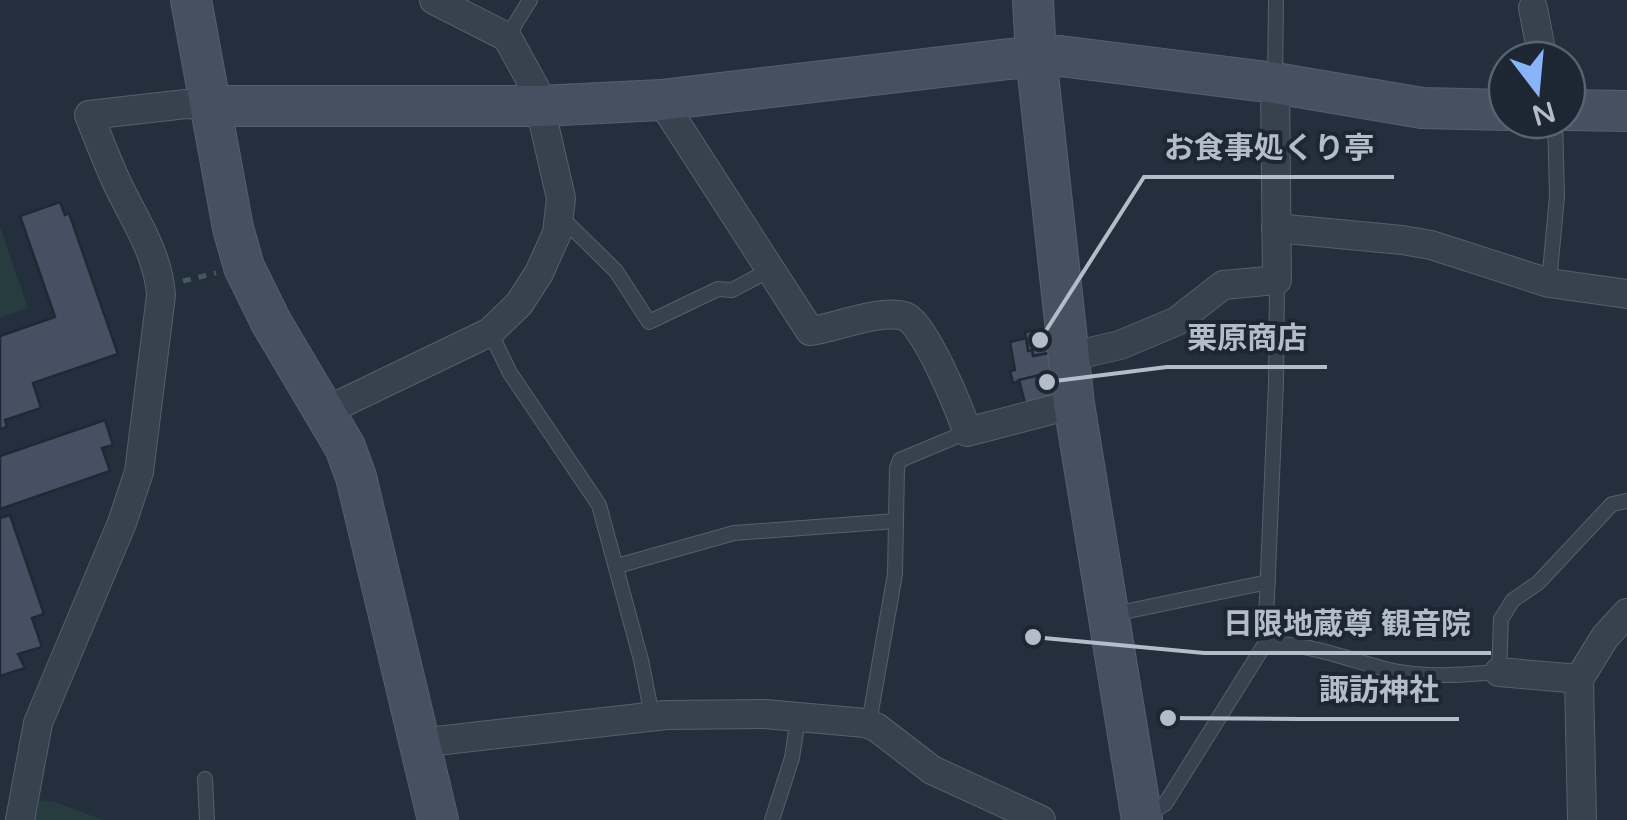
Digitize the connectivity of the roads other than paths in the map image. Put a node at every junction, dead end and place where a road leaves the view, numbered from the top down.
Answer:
1 (190, 0) edge
2 (434, 0) edge
3 (530, 0) edge
4 (1033, 0) edge
5 (1276, 0) edge
6 (1533, 4) edge
7 (508, 37) junction
8 (1539, 40) edge
9 (1036, 56) junction
10 (1275, 83) junction
11 (661, 100) junction
12 (211, 106) junction
13 (541, 106) junction
14 (1487, 110) edge
15 (1587, 110) edge
16 (1627, 111) edge
17 (1556, 140) edge
18 (560, 216) junction
19 (1276, 228) junction
20 (770, 270) junction
21 (1276, 280) junction
22 (1549, 283) junction
23 (1627, 294) edge
24 (490, 332) junction
25 (1068, 357) junction
26 (1074, 404) junction
27 (324, 412) junction
28 (967, 432) junction
29 (1627, 502) edge
30 (896, 521) junction
31 (618, 566) junction
32 (1268, 582) junction
33 (1627, 614) edge
34 (1108, 615) junction
35 (1265, 644) junction
36 (1499, 672) junction
37 (1578, 679) junction
38 (652, 716) junction
39 (798, 718) junction
40 (869, 724) junction
41 (419, 743) junction
42 (205, 779) dead end
43 (1142, 818) edge
44 (20, 820) edge
45 (207, 820) edge
46 (438, 820) edge
47 (772, 820) edge
48 (1041, 820) edge
49 (1582, 820) edge

1 - 12 street
2 - 7 street
3 - 7 lane
4 - 9 street
5 - 10 lane
6 - 8 street
7 - 13 street
9 - 10 street
9 - 11 street
9 - 25 street
10 - 14 street
10 - 19 street
11 - 13 street
11 - 20 street
12 - 13 street
12 - 27 street
12 - 44 street
13 - 18 street
15 - 16 street
17 - 22 lane
18 - 20 lane
18 - 24 street
19 - 21 street
19 - 22 street
20 - 28 street
21 - 25 street
21 - 32 lane
22 - 23 street
24 - 27 street
24 - 31 lane
25 - 26 street
26 - 28 street
26 - 34 street
27 - 41 street
28 - 30 lane
29 - 36 lane
30 - 31 lane
30 - 40 lane
31 - 38 lane
32 - 34 lane
32 - 35 lane
33 - 37 street
34 - 43 street
35 - 36 lane
35 - 43 lane
36 - 37 street
37 - 49 street
38 - 39 street
38 - 41 street
39 - 40 street
39 - 47 lane
40 - 48 street
41 - 46 street
42 - 45 lane

